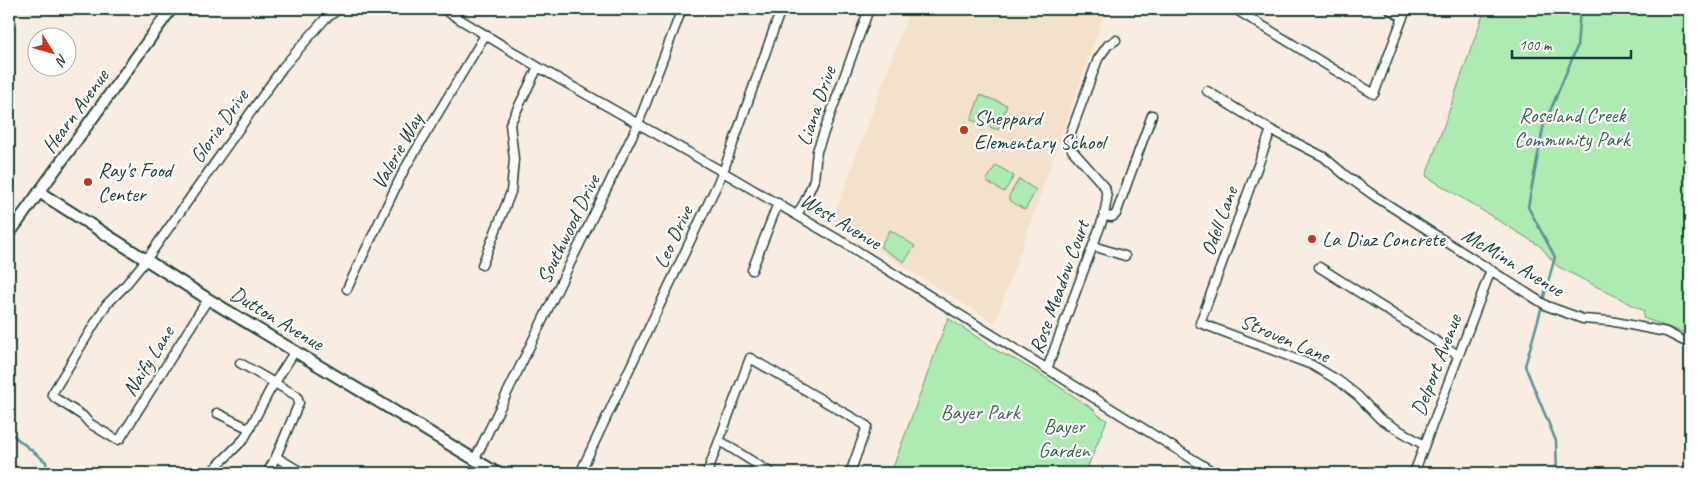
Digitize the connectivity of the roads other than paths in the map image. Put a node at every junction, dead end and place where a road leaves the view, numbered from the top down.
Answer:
1 (171, 9) edge
2 (339, 9) edge
3 (443, 9) edge
4 (682, 9) edge
5 (781, 9) edge
6 (869, 9) edge
7 (1236, 9) edge
8 (1389, 9) edge
9 (1406, 9) edge
10 (1403, 17) junction
11 (485, 36) junction
12 (1116, 40) dead end
13 (538, 68) junction
14 (1207, 92) dead end
15 (1152, 115) dead end
16 (638, 124) junction
17 (1270, 130) junction
18 (723, 172) junction
19 (39, 192) junction
20 (778, 204) junction
21 (797, 215) junction
22 (1104, 216) junction
23 (9, 234) edge
24 (1093, 246) junction
25 (1125, 256) dead end
26 (146, 260) junction
27 (482, 265) dead end
28 (1319, 267) dead end
29 (752, 270) dead end
30 (1491, 270) junction
31 (347, 288) dead end
32 (208, 299) junction
33 (1200, 323) joint
34 (1690, 344) edge
35 (295, 351) junction
36 (1458, 355) junction
37 (240, 363) dead end
38 (1047, 369) junction
39 (275, 382) junction
40 (217, 413) dead end
41 (250, 429) junction
42 (116, 440) joint
43 (720, 442) junction
44 (1424, 445) junction
45 (276, 457) junction
46 (475, 460) junction
47 (215, 472) edge
48 (267, 473) edge
49 (303, 473) edge
50 (497, 473) edge
51 (580, 473) edge
52 (707, 473) edge
53 (772, 473) edge
54 (850, 473) edge
55 (1215, 473) edge
56 (1414, 473) edge

1 - 19 main road, Hearn Avenue
2 - 26 street, Gloria Drive
3 - 11 street, West Avenue
4 - 16 street, Southwood Drive
5 - 18 street, Leo Drive
6 - 21 street, Liana Drive
7 - 10 street
8 - 10 street
9 - 10 street
11 - 13 street, West Avenue
11 - 31 street, Valerie Way
12 - 22 street, Rose Meadow Court
13 - 16 street, West Avenue
13 - 27 street
14 - 17 street, McMinn Avenue
15 - 22 street, Rose Meadow Court
16 - 18 street, West Avenue
16 - 46 street, Southwood Drive
17 - 30 street, McMinn Avenue
17 - 33 street, Odell Lane
18 - 20 street, West Avenue
18 - 51 street, Leo Drive
19 - 23 main road, Hearn Avenue
19 - 26 main road, Dutton Avenue
20 - 21 street, West Avenue
20 - 29 street
21 - 38 street, West Avenue
22 - 24 street, Rose Meadow Court
24 - 25 street
24 - 38 street, Rose Meadow Court
26 - 32 main road, Dutton Avenue
26 - 42 street, Gloria Drive
28 - 36 street
30 - 34 street, McMinn Avenue
30 - 36 street, Delport Avenue
32 - 35 main road, Dutton Avenue
32 - 42 street, Naify Lane
33 - 44 street, Stroven Lane
35 - 39 street
35 - 46 main road, Dutton Avenue
36 - 44 street, Delport Avenue
37 - 39 street
38 - 55 street, West Avenue
39 - 41 street
39 - 45 street
40 - 41 street
41 - 47 street
43 - 52 street
43 - 53 street
43 - 54 street
44 - 56 street, Delport Avenue
45 - 48 street
45 - 49 street
46 - 50 main road, Dutton Avenue

